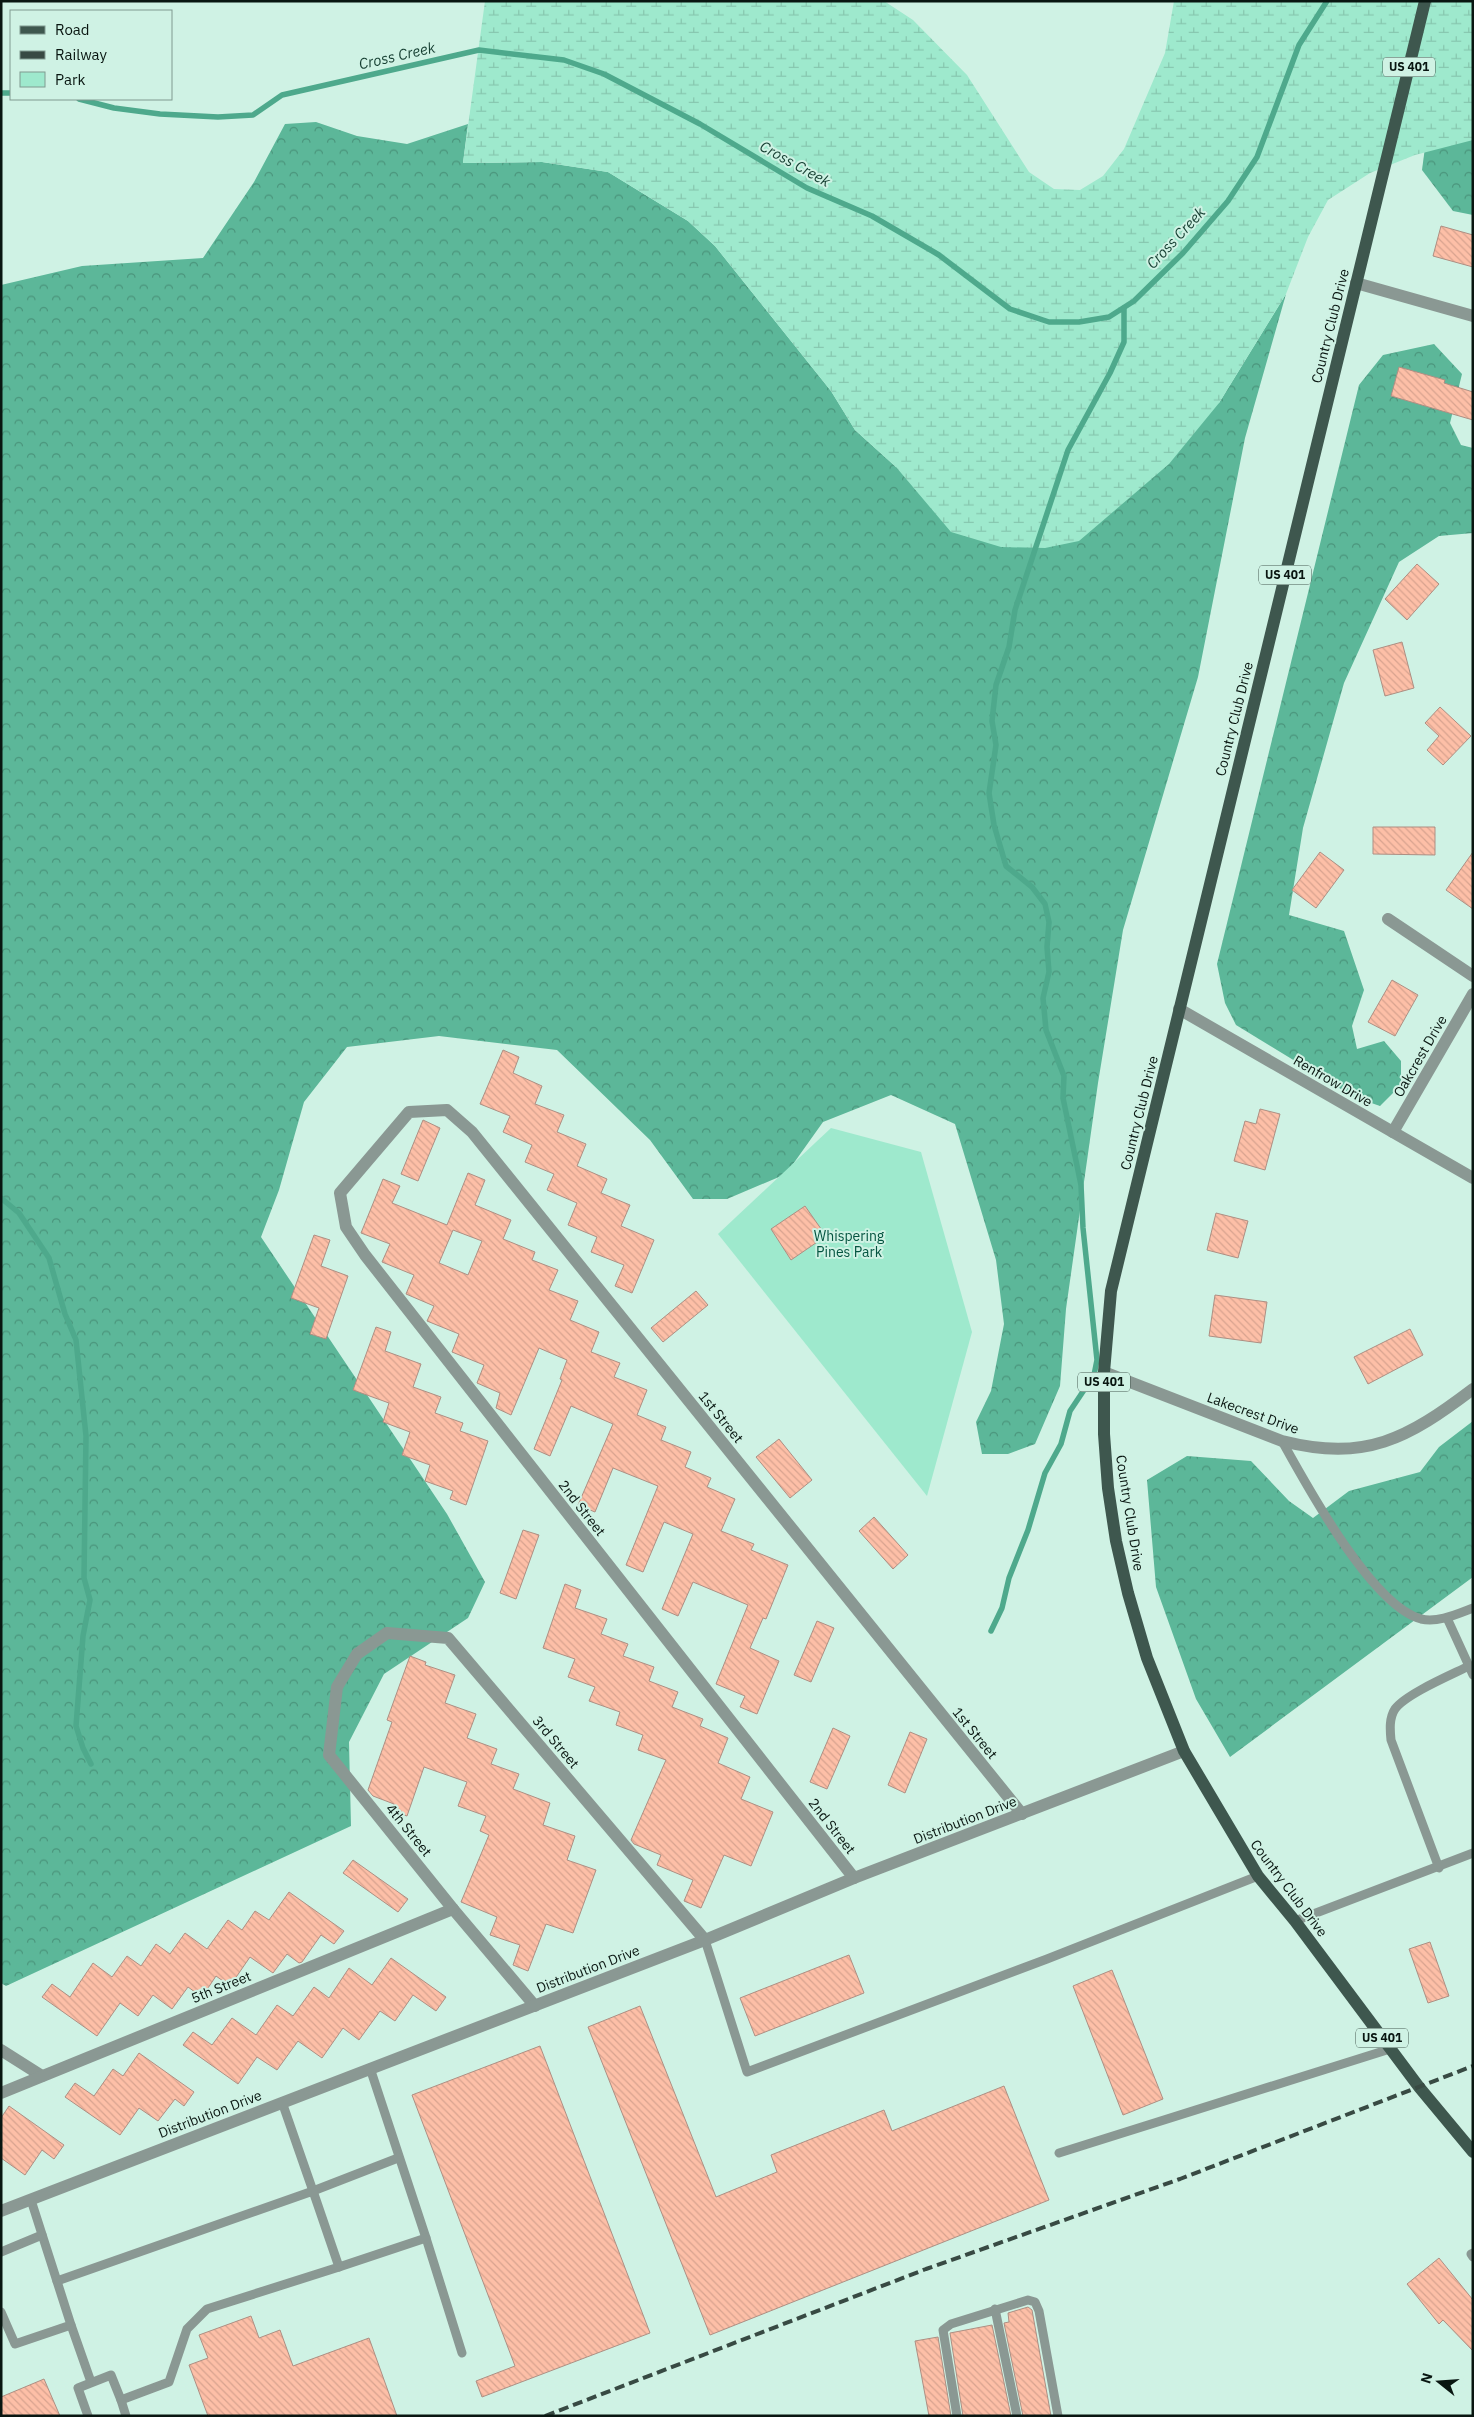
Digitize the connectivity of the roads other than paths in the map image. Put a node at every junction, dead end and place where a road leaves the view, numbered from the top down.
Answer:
1 (1425, 1) edge
2 (1356, 283) junction
3 (1473, 316) edge
4 (1388, 920) dead end
5 (1473, 976) edge
6 (1473, 994) edge
7 (1179, 1009) junction
8 (1393, 1132) junction
9 (378, 1149) joint
10 (1473, 1178) edge
11 (1104, 1372) junction
12 (1473, 1389) edge
13 (1282, 1441) junction
14 (1473, 1608) edge
15 (1447, 1618) junction
16 (357, 1654) joint
17 (1469, 1666) junction
18 (1473, 1675) edge
19 (1184, 1751) junction
20 (1022, 1814) junction
21 (1473, 1853) edge
22 (1439, 1868) junction
23 (1258, 1876) junction
24 (854, 1878) junction
25 (453, 1909) junction
26 (1295, 1921) junction
27 (705, 1940) junction
28 (535, 2006) junction
29 (1390, 2049) junction
30 (1, 2050) edge
31 (370, 2068) junction
32 (42, 2076) junction
33 (1, 2093) edge
34 (282, 2102) junction
35 (1473, 2152) edge
36 (1059, 2153) dead end
37 (398, 2158) junction
38 (312, 2191) junction
39 (31, 2200) junction
40 (1, 2211) edge
41 (42, 2235) junction
42 (426, 2238) junction
43 (1, 2252) edge
44 (1473, 2253) edge
45 (1473, 2257) edge
46 (339, 2267) junction
47 (57, 2281) junction
48 (995, 2309) junction
49 (1, 2312) edge
50 (71, 2325) junction
51 (462, 2353) dead end
52 (91, 2382) junction
53 (121, 2400) junction
54 (88, 2416) edge
55 (126, 2416) edge
56 (957, 2416) edge
57 (1017, 2416) edge
58 (1058, 2416) edge

1 - 2 main road, Country Club Drive / US 401
2 - 3 street
2 - 7 main road, Country Club Drive / US 401
4 - 5 street
6 - 8 street, Oakcrest Drive
7 - 8 street, Renfrow Drive
7 - 11 main road, Country Club Drive / US 401
8 - 10 street, Renfrow Drive
9 - 20 street, 1st Street
9 - 24 street, 2nd Street
11 - 13 street, Lakecrest Drive
11 - 19 main road, Country Club Drive / US 401
12 - 13 street, Lakecrest Drive
13 - 15 lane
14 - 15 lane
15 - 17 lane
16 - 25 street, 4th Street
16 - 27 street, 3rd Street
17 - 18 lane
17 - 22 lane
19 - 20 street, Distribution Drive
19 - 23 main road, Country Club Drive / US 401
20 - 24 street, Distribution Drive
21 - 22 lane
22 - 26 lane
23 - 26 main road, Country Club Drive / US 401
23 - 27 lane
24 - 27 street, Distribution Drive
25 - 28 street, 4th Street
25 - 32 street, 5th Street
26 - 29 main road, Country Club Drive / US 401
27 - 28 street, Distribution Drive
28 - 31 street, Distribution Drive
29 - 35 main road, Country Club Drive / US 401
29 - 36 lane
30 - 32 street
31 - 34 street, Distribution Drive
31 - 37 lane
32 - 33 street, 5th Street
34 - 38 lane
34 - 39 street, Distribution Drive
37 - 38 lane
37 - 42 lane
38 - 46 lane
38 - 47 lane
39 - 40 street, Distribution Drive
39 - 41 lane
41 - 43 lane
41 - 47 lane
42 - 46 lane
42 - 51 lane
44 - 45 lane
46 - 53 lane
47 - 50 lane
48 - 56 lane
48 - 57 lane
48 - 58 lane
49 - 50 lane
50 - 52 lane
52 - 53 lane
52 - 54 lane
53 - 55 lane

